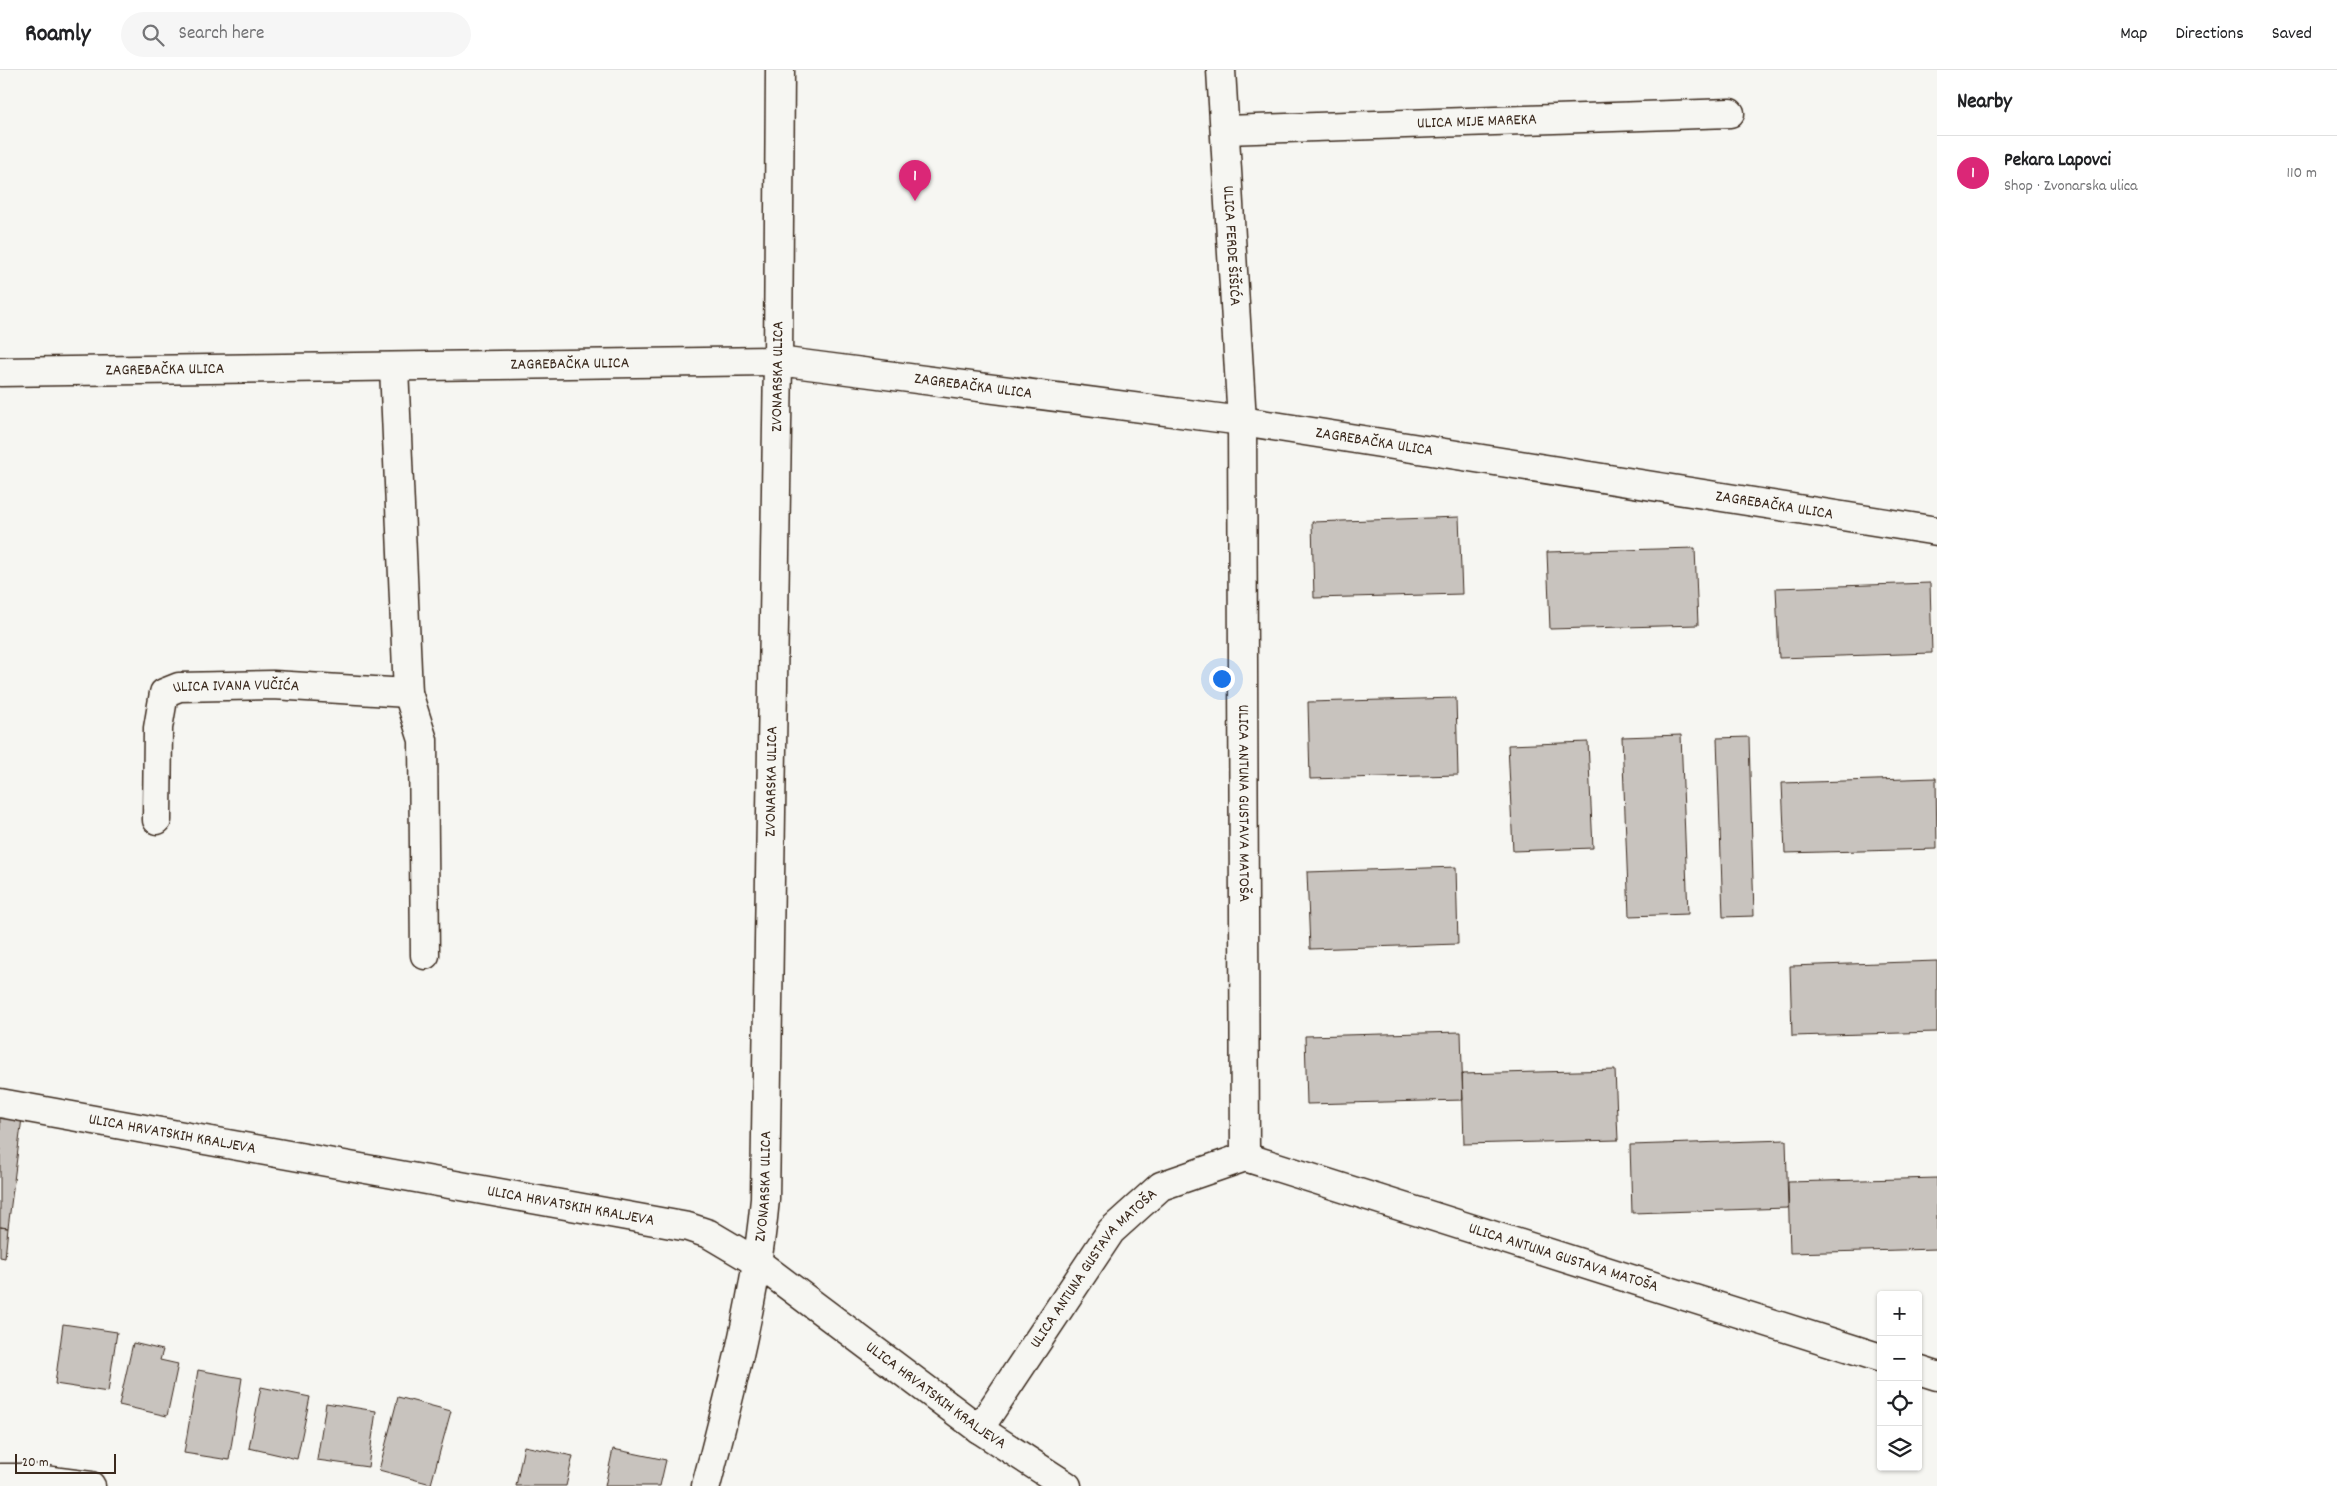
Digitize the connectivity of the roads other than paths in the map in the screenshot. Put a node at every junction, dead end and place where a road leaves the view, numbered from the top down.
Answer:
1 (780, 70) edge
2 (1221, 70) edge
3 (1730, 113) dead end
4 (1225, 130) junction
5 (778, 362) junction
6 (394, 367) junction
7 (0, 372) edge
8 (1242, 421) junction
9 (1937, 531) edge
10 (408, 693) junction
11 (157, 820) dead end
12 (426, 956) dead end
13 (0, 1103) edge
14 (1245, 1157) junction
15 (758, 1263) junction
16 (1877, 1357) edge
17 (1922, 1371) edge
18 (1937, 1376) edge
19 (979, 1429) junction
20 (0, 1478) edge
21 (91, 1486) edge
22 (706, 1486) edge
23 (1067, 1486) edge

1 - 5 street, ZVONARSKA ULICA
2 - 4 street, ULICA FERDE ŠIŠIĆA
3 - 4 street, ULICA MIJE MAREKA
4 - 8 street, ULICA FERDE ŠIŠIĆA
5 - 6 street, ZAGREBAČKA ULICA
5 - 8 street, ZAGREBAČKA ULICA
5 - 15 street, ZVONARSKA ULICA
6 - 7 street, ZAGREBAČKA ULICA
6 - 10 street
8 - 9 street, ZAGREBAČKA ULICA
8 - 14 street, ULICA ANTUNA GUSTAVA MATOŠA
10 - 11 street, ULICA IVANA VUČIĆA
10 - 12 street
13 - 15 street, ULICA HRVATSKIH KRALJEVA
14 - 16 street, ULICA ANTUNA GUSTAVA MATOŠA
14 - 19 street, ULICA ANTUNA GUSTAVA MATOŠA
15 - 19 street, ULICA HRVATSKIH KRALJEVA
15 - 22 street, ZVONARSKA ULICA
17 - 18 street
19 - 23 street, ULICA HRVATSKIH KRALJEVA
20 - 21 street

